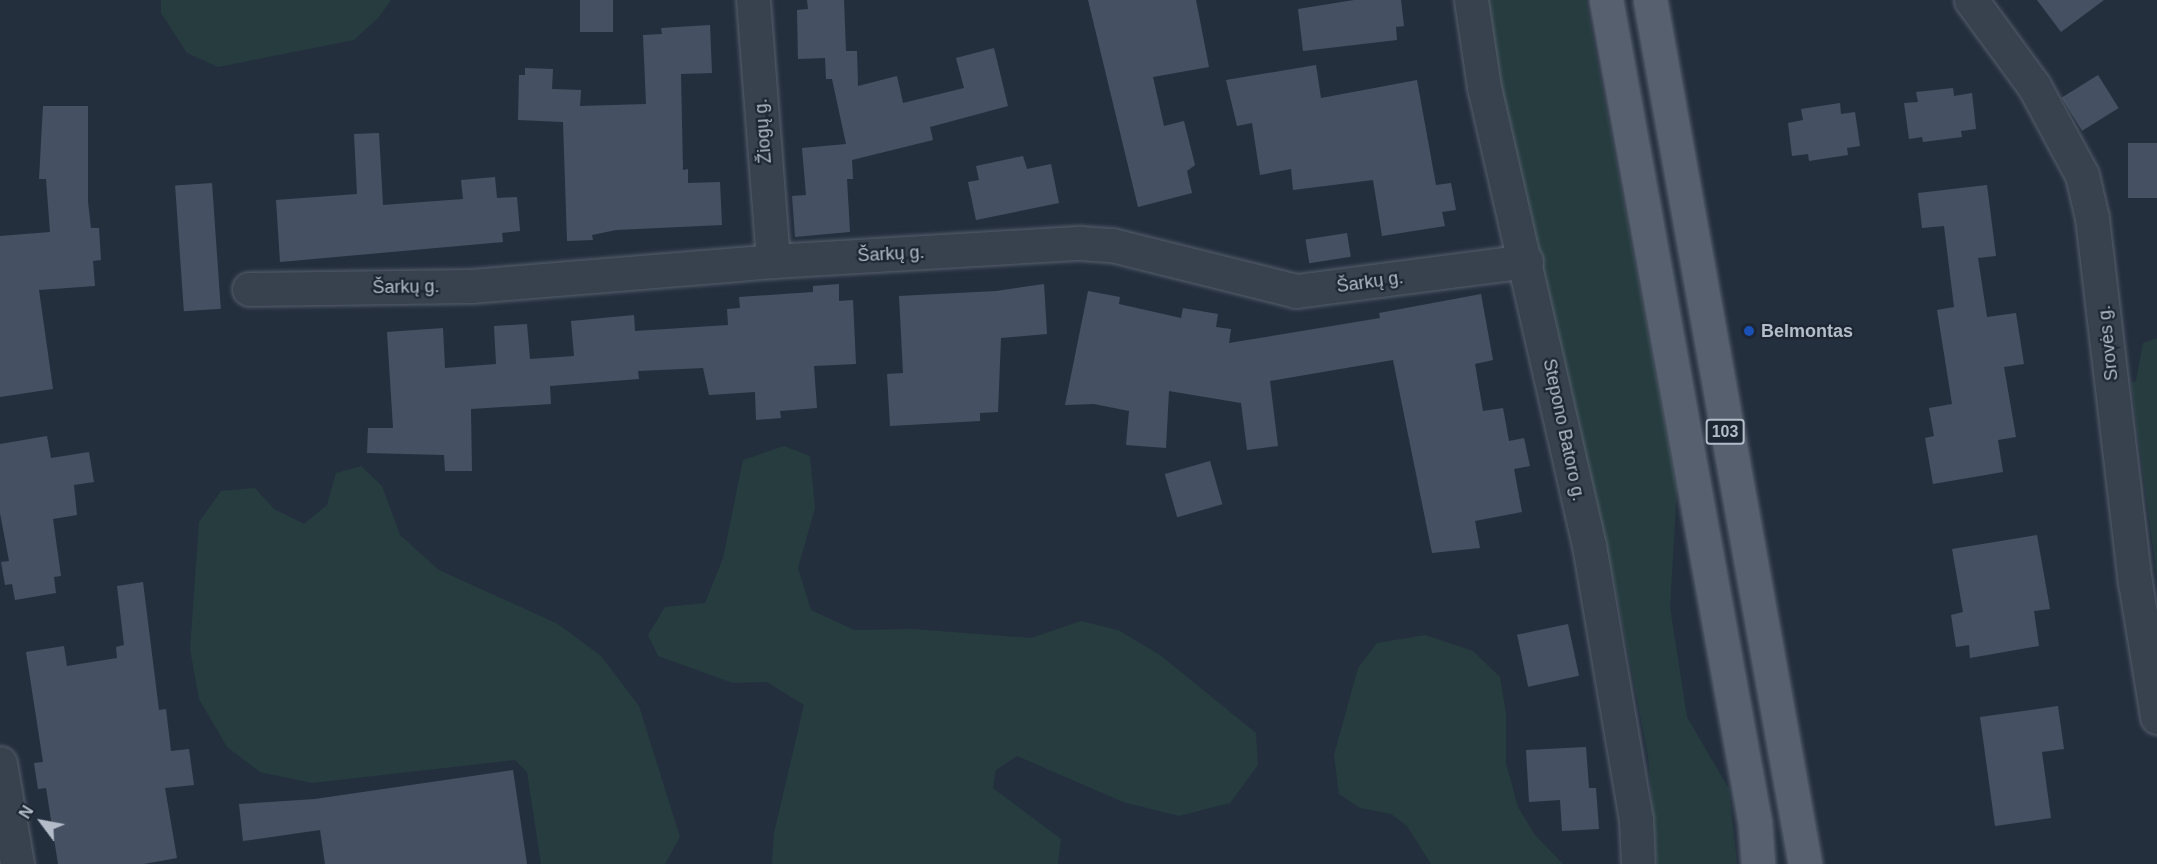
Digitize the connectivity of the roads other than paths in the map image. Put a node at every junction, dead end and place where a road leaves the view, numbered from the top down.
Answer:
1 (753, 0) edge
2 (1471, 0) edge
3 (1606, 0) edge
4 (1650, 0) edge
5 (1971, 0) edge
6 (773, 261) junction
7 (1526, 261) junction
8 (249, 289) dead end
9 (2157, 717) edge
10 (0, 764) edge
11 (16, 864) edge
12 (1638, 864) edge
13 (1758, 864) edge
14 (1805, 864) edge

1 - 6 street, Žiogų g.
2 - 7 street, Stepono Batoro g.
3 - 13 main road, 103
4 - 14 main road, 103
5 - 9 street, Srovės g.
6 - 7 street, Šarkų g.
6 - 8 street, Šarkų g.
7 - 12 street, Stepono Batoro g.
10 - 11 street

